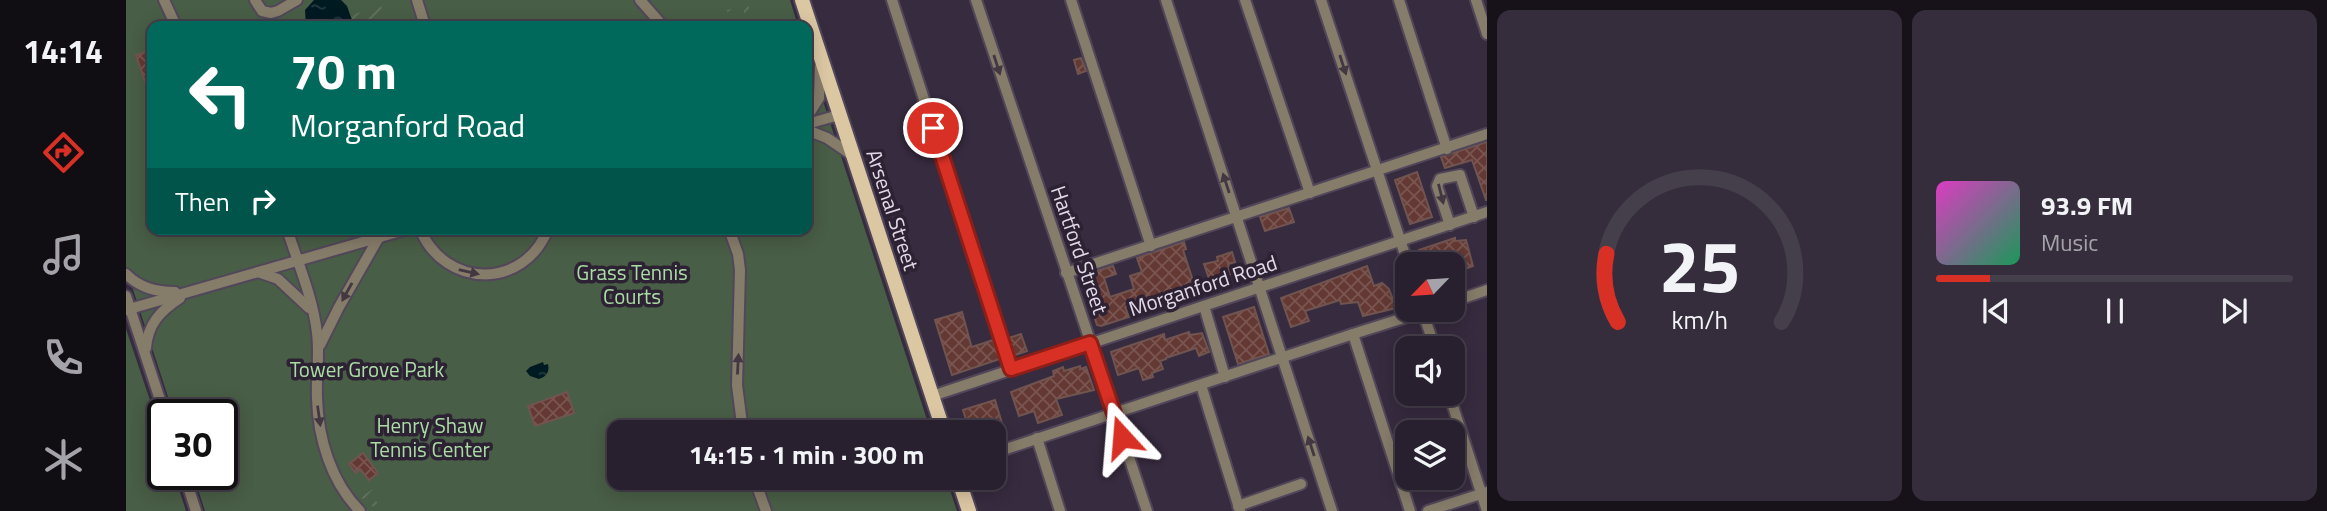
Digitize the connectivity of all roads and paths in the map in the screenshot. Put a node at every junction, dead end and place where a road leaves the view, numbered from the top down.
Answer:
1 (164, 0) edge
2 (255, 0) edge
3 (297, 0) edge
4 (417, 0) edge
5 (640, 0) edge
6 (802, 0) edge
7 (891, 0) edge
8 (976, 0) edge
9 (1071, 0) edge
10 (1166, 0) edge
11 (1245, 0) edge
12 (1321, 0) edge
13 (1399, 0) edge
14 (1476, 0) edge
15 (174, 21) edge
16 (423, 21) edge
17 (659, 21) edge
18 (809, 21) edge
19 (812, 31) edge
20 (1487, 34) edge
21 (819, 53) junction
22 (812, 108) edge
23 (839, 115) junction
24 (812, 123) edge
25 (812, 132) edge
26 (1487, 134) edge
27 (1447, 149) junction
28 (852, 155) junction
29 (1377, 169) junction
30 (1310, 193) junction
31 (1487, 212) edge
32 (1474, 217) junction
33 (1237, 218) junction
34 (1450, 225) junction
35 (289, 235) edge
36 (386, 235) edge
37 (423, 235) edge
38 (545, 235) edge
39 (731, 235) edge
40 (379, 237) junction
41 (1400, 241) junction
42 (1151, 246) junction
43 (1404, 252) edge
44 (297, 260) junction
45 (258, 272) junction
46 (126, 274) edge
47 (1066, 274) junction
48 (1260, 288) junction
49 (1487, 290) edge
50 (188, 292) junction
51 (126, 296) edge
52 (1465, 298) edge
53 (1204, 306) junction
54 (128, 309) edge
55 (313, 313) junction
56 (1395, 320) edge
57 (1353, 334) junction
58 (1090, 343) junction
59 (319, 348) junction
60 (145, 355) junction
61 (1283, 357) junction
62 (1011, 369) junction
63 (1225, 377) junction
64 (1201, 385) junction
65 (932, 396) junction
66 (160, 399) edge
67 (1453, 406) edge
68 (1114, 412) junction
69 (741, 420) edge
70 (940, 420) edge
71 (1037, 438) junction
72 (1006, 449) edge
73 (1301, 484) dead end
74 (189, 490) edge
75 (758, 490) edge
76 (962, 490) edge
77 (1484, 493) edge
78 (1239, 508) edge
79 (196, 511) edge
80 (360, 511) edge
81 (766, 511) edge
82 (969, 511) edge
83 (1060, 511) edge
84 (1147, 511) edge
85 (1332, 511) edge
86 (1410, 511) edge
87 (1428, 511) edge
88 (1487, 511) edge

1 - 15 street
2 - 3 street
4 - 16 street
5 - 17 street
6 - 18 main road, Arsenal Street
7 - 62 street
8 -> 47 street, Hartford Street
9 - 42 street
33 -> 10 street
11 - 30 street
12 -> 29 street
13 - 27 street
14 - 20 street
19 - 21 main road, Arsenal Street
21 - 22 street
21 - 23 main road, Arsenal Street
23 - 24 street
23 - 28 main road, Arsenal Street
25 - 28 street
26 - 27 street
27 - 29 street
28 - 65 main road, Arsenal Street
29 - 30 street
29 - 41 street
30 - 33 street
31 - 32 street, Morganford Road
32 - 34 street, Morganford Road
32 -> 34 street
33 - 42 street
33 - 48 street
34 - 41 street, Morganford Road
35 - 44 street
36 - 40 street
37 -> 38 street
69 -> 39 street
40 - 44 street
40 -> 59 street
41 - 43 street
41 - 48 street, Morganford Road
42 - 47 street
44 - 45 street
44 - 55 street
45 - 50 street
45 - 55 street
46 - 50 street
47 - 58 street, Hartford Street
48 - 53 street, Morganford Road
48 - 61 street
49 - 52 street
50 - 54 street
50 - 60 street
51 - 54 street
53 - 58 street, Morganford Road
53 - 63 street
54 - 60 street
55 - 59 street
56 - 57 street
57 - 61 street
57 - 86 street
58 - 62 street, Morganford Road
58 - 68 street, Hartford Street
59 -> 80 street
60 - 66 street
61 - 63 street
85 -> 61 street
62 - 65 street, Morganford Road
63 - 64 street
64 - 68 street
64 - 78 street
65 - 70 main road, Arsenal Street
67 - 77 street
68 - 71 street
68 - 84 street, Hartford Street
71 - 72 street
71 - 83 street
73 - 78 street
74 - 79 street
75 - 81 street
76 - 82 main road
77 - 87 street
77 - 88 street

